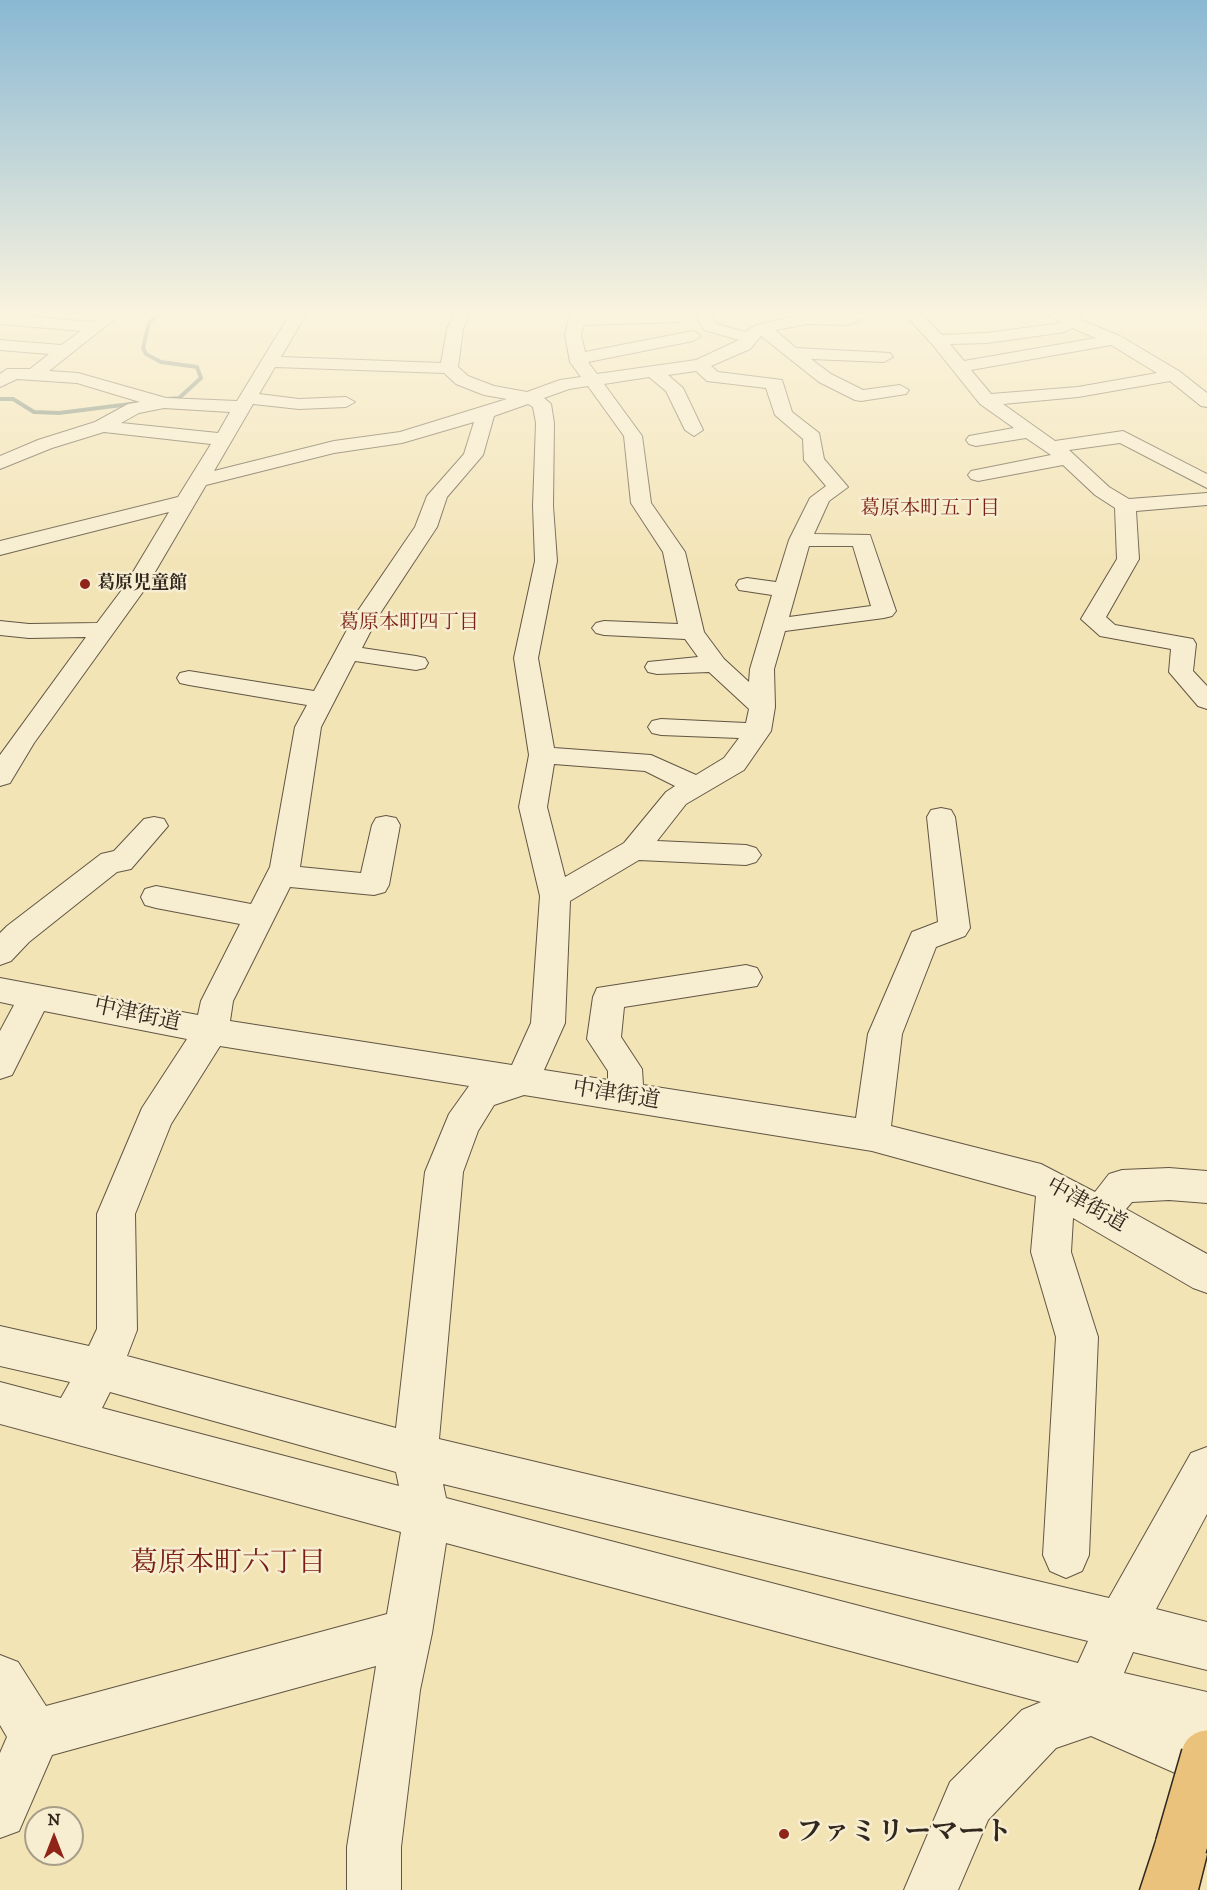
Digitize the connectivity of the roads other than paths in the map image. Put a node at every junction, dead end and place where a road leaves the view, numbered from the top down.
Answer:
1 (159, 402) edge
2 (243, 402) edge
3 (249, 402) edge
4 (341, 402) edge
5 (517, 402) edge
6 (538, 402) edge
7 (611, 402) edge
8 (681, 402) edge
9 (779, 402) edge
10 (991, 402) edge
11 (486, 413) junction
12 (102, 426) junction
13 (694, 430) dead end
14 (1027, 432) junction
15 (224, 439) junction
16 (976, 440) dead end
17 (1059, 453) junction
18 (2, 461) edge
19 (978, 475) dead end
20 (198, 481) junction
21 (1207, 482) edge
22 (1207, 499) edge
23 (185, 502) junction
24 (1125, 506) junction
25 (800, 540) junction
26 (0, 548) edge
27 (747, 585) dead end
28 (784, 590) junction
29 (773, 626) junction
30 (0, 628) edge
31 (604, 628) dead end
32 (104, 630) junction
33 (692, 632) junction
34 (1207, 634) edge
35 (1184, 644) junction
36 (347, 653) junction
37 (416, 663) dead end
38 (715, 664) junction
39 (657, 667) dead end
40 (189, 678) dead end
41 (322, 700) junction
42 (1207, 701) edge
43 (760, 719) junction
44 (661, 727) dead end
45 (11, 738) edge
46 (542, 755) junction
47 (0, 777) edge
48 (698, 787) junction
49 (942, 817) dead end
50 (386, 825) dead end
51 (154, 826) dead end
52 (634, 850) junction
53 (746, 855) dead end
54 (281, 876) junction
55 (555, 896) junction
56 (156, 897) dead end
57 (260, 917) junction
58 (0, 953) edge
59 (746, 977) dead end
60 (0, 990) edge
61 (35, 995) junction
62 (211, 1031) junction
63 (0, 1065) edge
64 (522, 1081) junction
65 (626, 1098) junction
66 (872, 1136) junction
67 (1207, 1187) edge
68 (1056, 1188) junction
69 (1101, 1214) junction
70 (1207, 1275) edge
71 (0, 1346) edge
72 (100, 1369) junction
73 (0, 1403) edge
74 (71, 1422) junction
75 (415, 1455) junction
76 (1207, 1469) edge
77 (427, 1515) junction
78 (1066, 1555) dead end
79 (1120, 1628) junction
80 (408, 1633) junction
81 (1207, 1646) edge
82 (0, 1680) edge
83 (1091, 1701) junction
84 (1207, 1717) edge
85 (35, 1734) junction
86 (1207, 1758) edge
87 (0, 1812) edge
88 (1175, 1868) edge
89 (374, 1890) edge
90 (931, 1890) edge

1 - 12 street
2 - 15 street
3 - 4 street
5 - 11 street
6 - 46 street
7 - 33 street
8 - 13 street
9 - 25 street
10 - 14 street
11 - 20 street
11 - 36 street
12 - 15 street
12 - 18 street
14 - 16 street
14 - 17 street
15 - 20 street
17 - 19 street
17 - 21 street
17 - 24 street
20 - 23 street
22 - 24 street
23 - 26 street
23 - 32 street
24 - 35 street
25 - 28 street
25 - 29 street
27 - 28 street
28 - 29 street
29 - 43 street
30 - 32 street
31 - 33 street
32 - 45 street
33 - 38 street
34 - 35 street
35 - 42 street
36 - 37 street
36 - 41 street
38 - 39 street
38 - 43 street
40 - 41 street
41 - 54 street
43 - 44 street
43 - 48 street
45 - 47 street
46 - 48 street
46 - 55 street
48 - 52 street
49 - 66 street
50 - 54 street
51 - 58 street
52 - 53 street
52 - 55 street
54 - 57 street
55 - 64 street
56 - 57 street
57 - 62 street
59 - 65 street
60 - 61 street, 中津街道
61 - 62 street, 中津街道
61 - 63 street
62 - 64 street, 中津街道
62 - 72 street
64 - 65 street, 中津街道
64 - 75 street
65 - 66 street, 中津街道
66 - 68 street, 中津街道
67 - 69 street
68 - 69 street, 中津街道
68 - 78 street
69 - 70 street, 中津街道
71 - 72 street
72 - 74 street
72 - 75 street
73 - 74 street
74 - 77 street
75 - 77 street
75 - 79 street
76 - 79 street
77 - 80 street
77 - 83 street
79 - 81 street
79 - 83 street
80 - 85 street
80 - 89 street
82 - 85 street
83 - 84 street
83 - 86 street
83 - 90 street
85 - 87 street
86 - 88 highway, bridge

